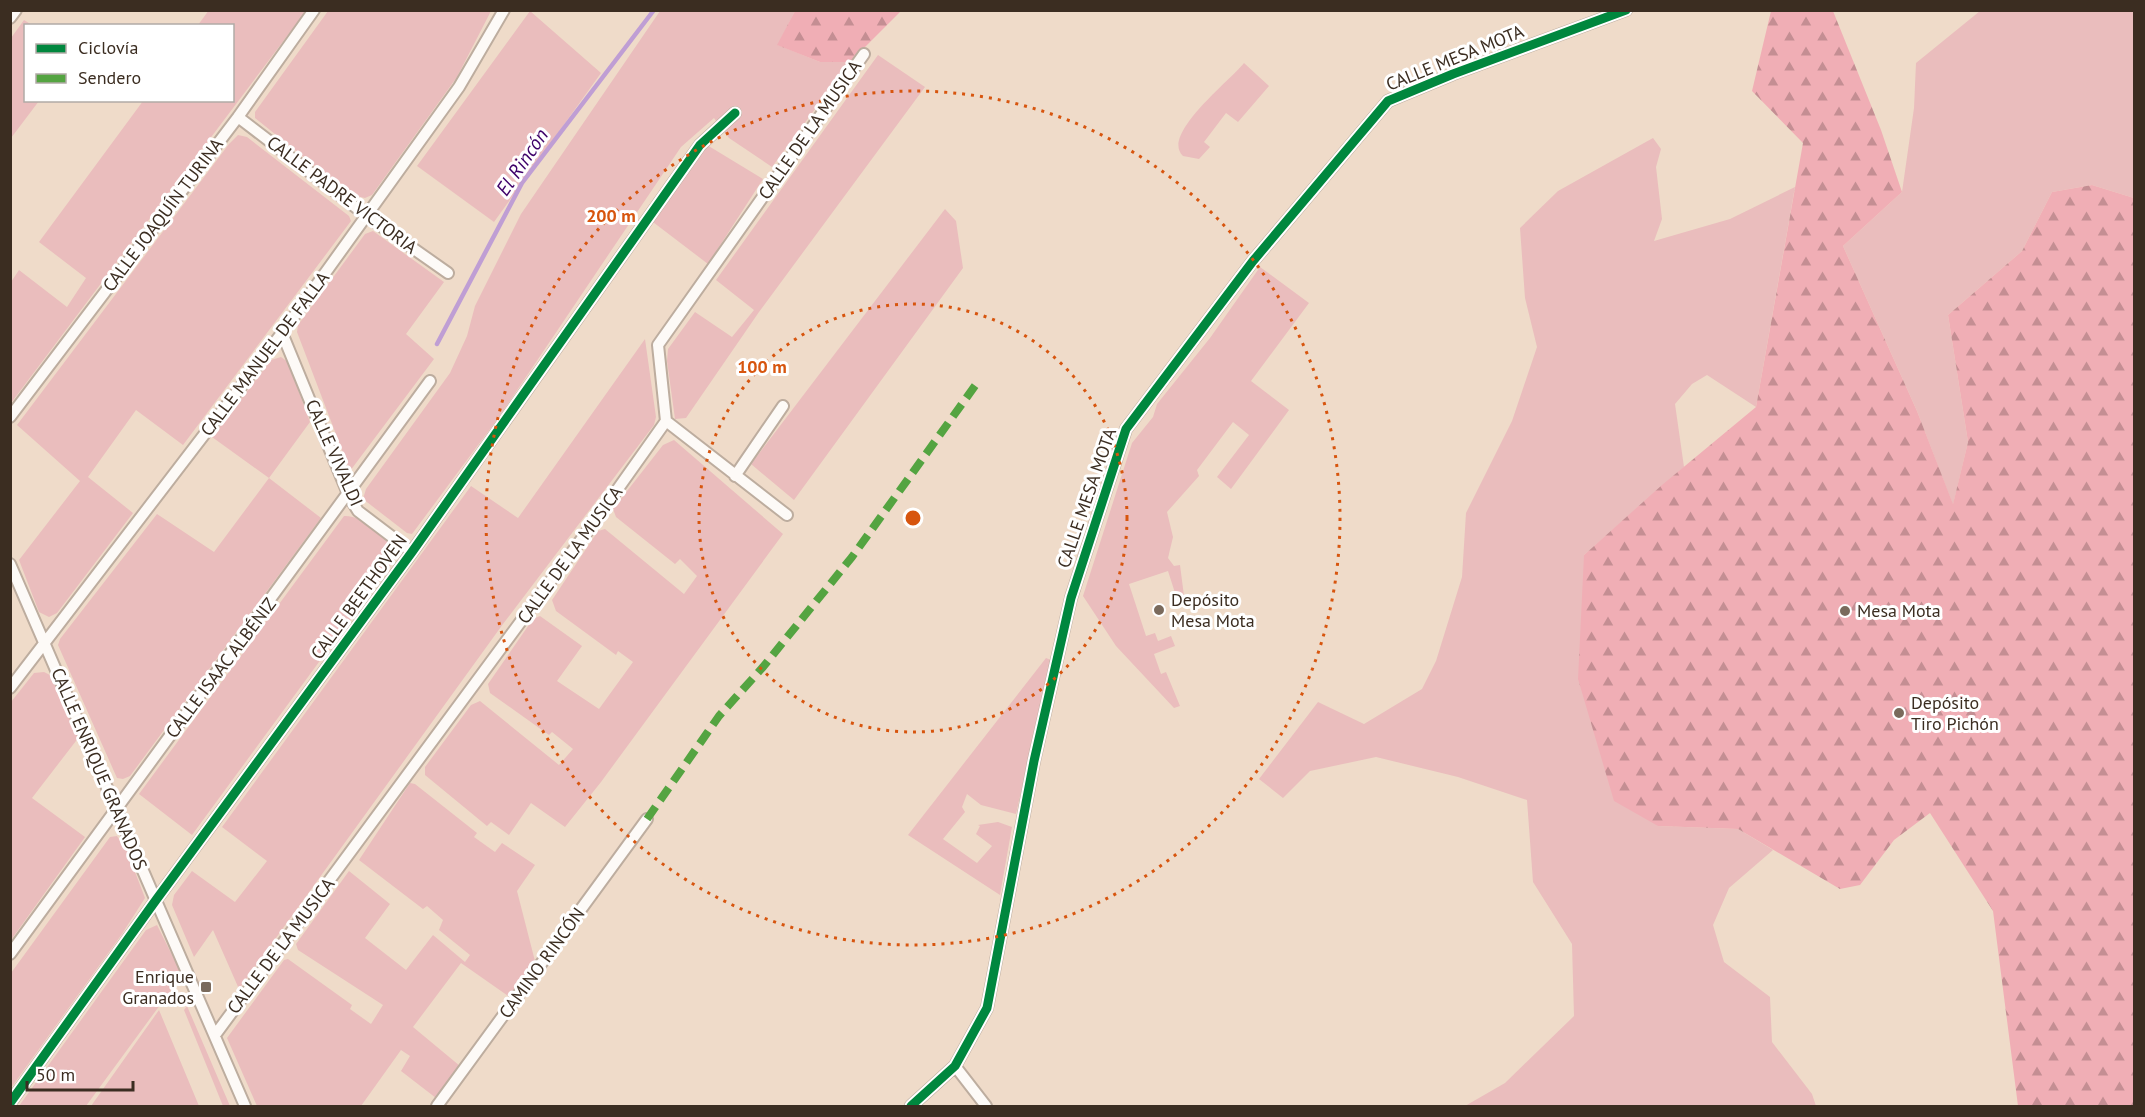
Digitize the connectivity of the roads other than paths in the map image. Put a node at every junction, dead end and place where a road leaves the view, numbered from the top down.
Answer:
1 (16, 10) edge
2 (314, 10) edge
3 (504, 10) edge
4 (1626, 10) edge
5 (10, 18) edge
6 (864, 54) dead end
7 (735, 113) dead end
8 (238, 117) junction
9 (368, 216) junction
10 (448, 273) dead end
11 (282, 333) junction
12 (430, 381) dead end
13 (783, 406) dead end
14 (10, 417) edge
15 (666, 421) junction
16 (735, 476) junction
17 (349, 496) junction
18 (787, 515) dead end
19 (412, 552) junction
20 (10, 564) edge
21 (45, 643) junction
22 (10, 688) edge
23 (116, 809) junction
24 (647, 819) dead end
25 (156, 900) junction
26 (10, 954) edge
27 (214, 1035) junction
28 (955, 1066) junction
29 (10, 1103) edge
30 (245, 1107) edge
31 (437, 1107) edge
32 (910, 1107) edge
33 (986, 1107) edge

1 - 5 street
2 - 8 street, CALLE JOAQUÍN TURINA
3 - 9 street, CALLE MANUEL DE FALLA
4 - 28 street, CALLE MESA MOTA
6 - 15 street, CALLE DE LA MUSICA
7 - 19 street, CALLE BEETHOVEN
8 - 9 street, CALLE PADRE VICTORIA
8 - 14 street, CALLE JOAQUÍN TURINA
9 - 10 street, CALLE PADRE VICTORIA
9 - 11 street, CALLE MANUEL DE FALLA
11 - 17 street, CALLE VIVALDI
11 - 21 street, CALLE MANUEL DE FALLA
12 - 17 street, CALLE ISAAC ALBÉNIZ
13 - 16 street
15 - 16 street
15 - 27 street, CALLE DE LA MUSICA
16 - 18 street
17 - 19 street, CALLE VIVALDI
17 - 23 street, CALLE ISAAC ALBÉNIZ
19 - 25 street, CALLE BEETHOVEN
20 - 21 street, CALLE ENRIQUE GRANADOS
21 - 22 street, CALLE MANUEL DE FALLA
21 - 23 street, CALLE ENRIQUE GRANADOS
23 - 25 street, CALLE ENRIQUE GRANADOS
23 - 26 street, CALLE ISAAC ALBÉNIZ
24 - 31 street, CAMINO RINCÓN
25 - 27 street, CALLE ENRIQUE GRANADOS
25 - 29 street, CALLE BEETHOVEN
27 - 30 street, CALLE ENRIQUE GRANADOS
28 - 32 street, CALLE MESA MOTA
28 - 33 street

